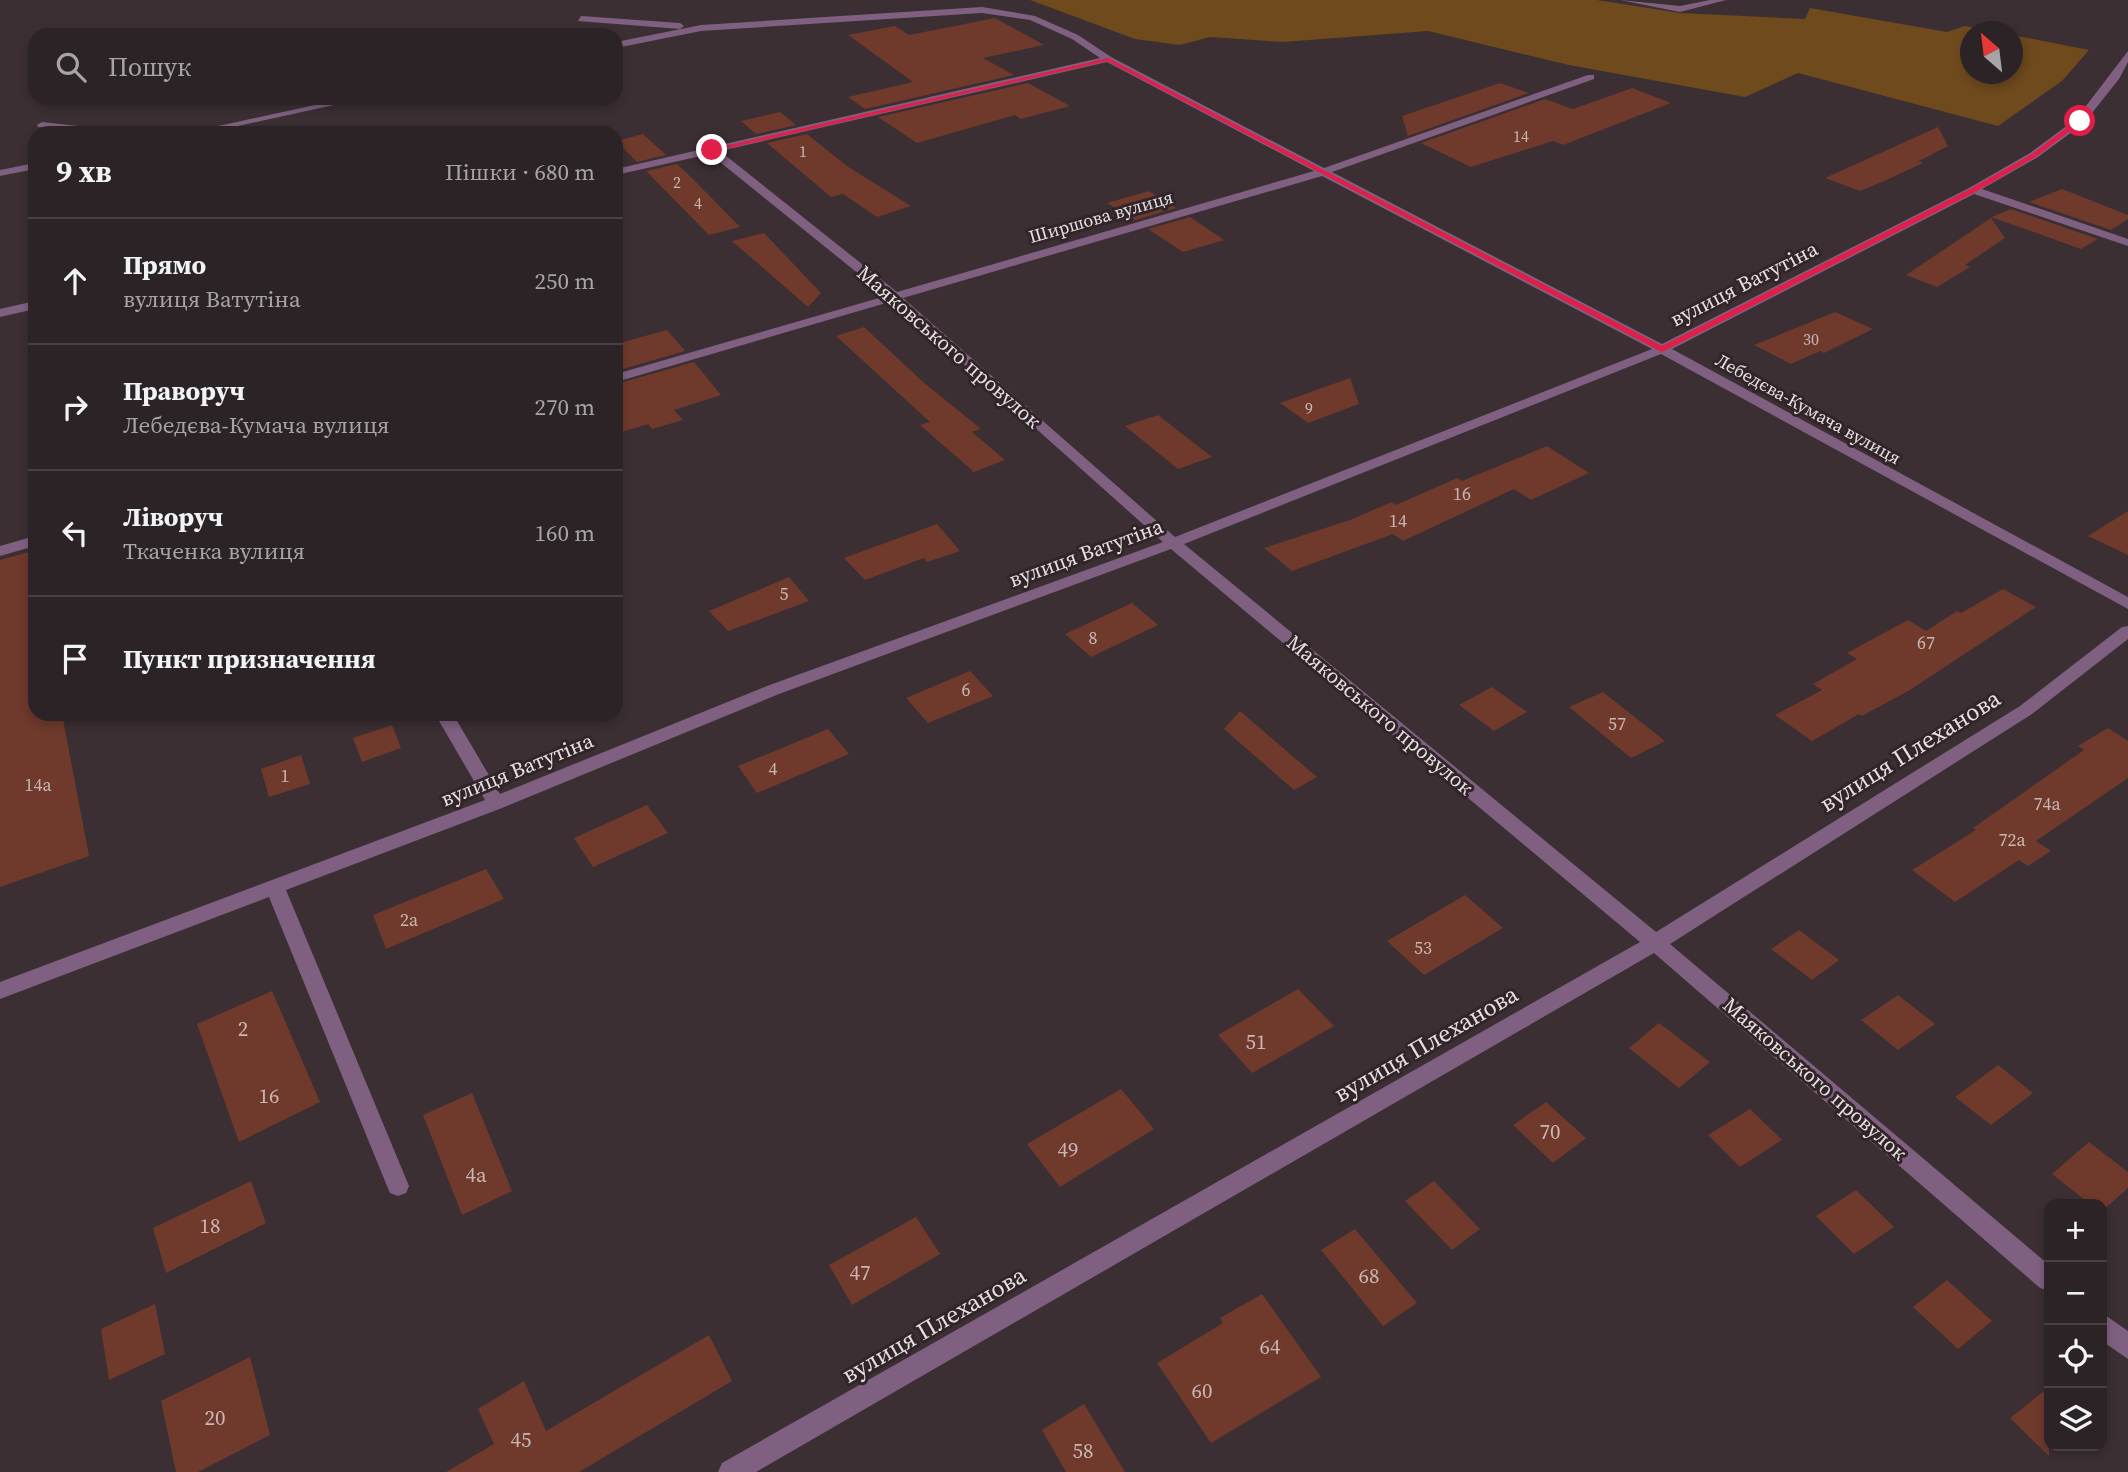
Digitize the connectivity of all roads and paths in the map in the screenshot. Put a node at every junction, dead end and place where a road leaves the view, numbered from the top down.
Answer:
1 (1623, 0) edge
2 (1721, 1) edge
3 (581, 19) dead end
4 (701, 28) junction
5 (623, 45) edge
6 (2128, 54) edge
7 (1108, 59) junction
8 (1591, 77) dead end
9 (327, 105) edge
10 (42, 125) dead end
11 (51, 126) edge
12 (225, 126) edge
13 (712, 150) junction
14 (28, 167) edge
15 (623, 170) edge
16 (1323, 172) junction
17 (0, 173) edge
18 (1973, 190) junction
19 (2128, 243) edge
20 (895, 297) junction
21 (28, 307) edge
22 (0, 313) edge
23 (1662, 349) junction
24 (623, 376) edge
25 (28, 543) edge
26 (1174, 543) junction
27 (0, 551) edge
28 (2128, 604) edge
29 (2128, 631) edge
30 (448, 721) edge
31 (496, 803) junction
32 (274, 886) junction
33 (1655, 943) junction
34 (0, 991) edge
35 (398, 1186) dead end
36 (2044, 1276) edge
37 (2107, 1329) edge
38 (2128, 1347) edge
39 (731, 1472) edge

1 - 2 street
3 - 4 street
4 - 5 street
4 - 7 street, Лебедєва-Кумача вулиця
6 - 18 street, вулиця Ватутіна
7 - 13 street
7 - 16 street, Лебедєва-Кумача вулиця
8 - 16 street, Ширшова вулиця
9 - 12 street
10 - 11 street
13 - 15 street
13 - 20 street, Маяковського провулок
14 - 17 street
16 - 20 street, Ширшова вулиця
16 - 23 street, Лебедєва-Кумача вулиця
18 - 19 street
18 - 23 street, вулиця Ватутіна
20 - 24 street, Ширшова вулиця
20 - 26 street, Маяковського провулок
21 - 22 street
23 - 26 street, вулиця Ватутіна
23 - 28 street, Лебедєва-Кумача вулиця
25 - 27 street
26 - 31 street, вулиця Ватутіна
26 - 33 street, Маяковського провулок
29 - 33 street, вулиця Плеханова
30 - 31 street
31 - 32 street, вулиця Ватутіна
32 - 34 street, вулиця Ватутіна
32 - 35 street
33 - 36 street, Маяковського провулок
33 - 39 street, вулиця Плеханова
37 - 38 street

